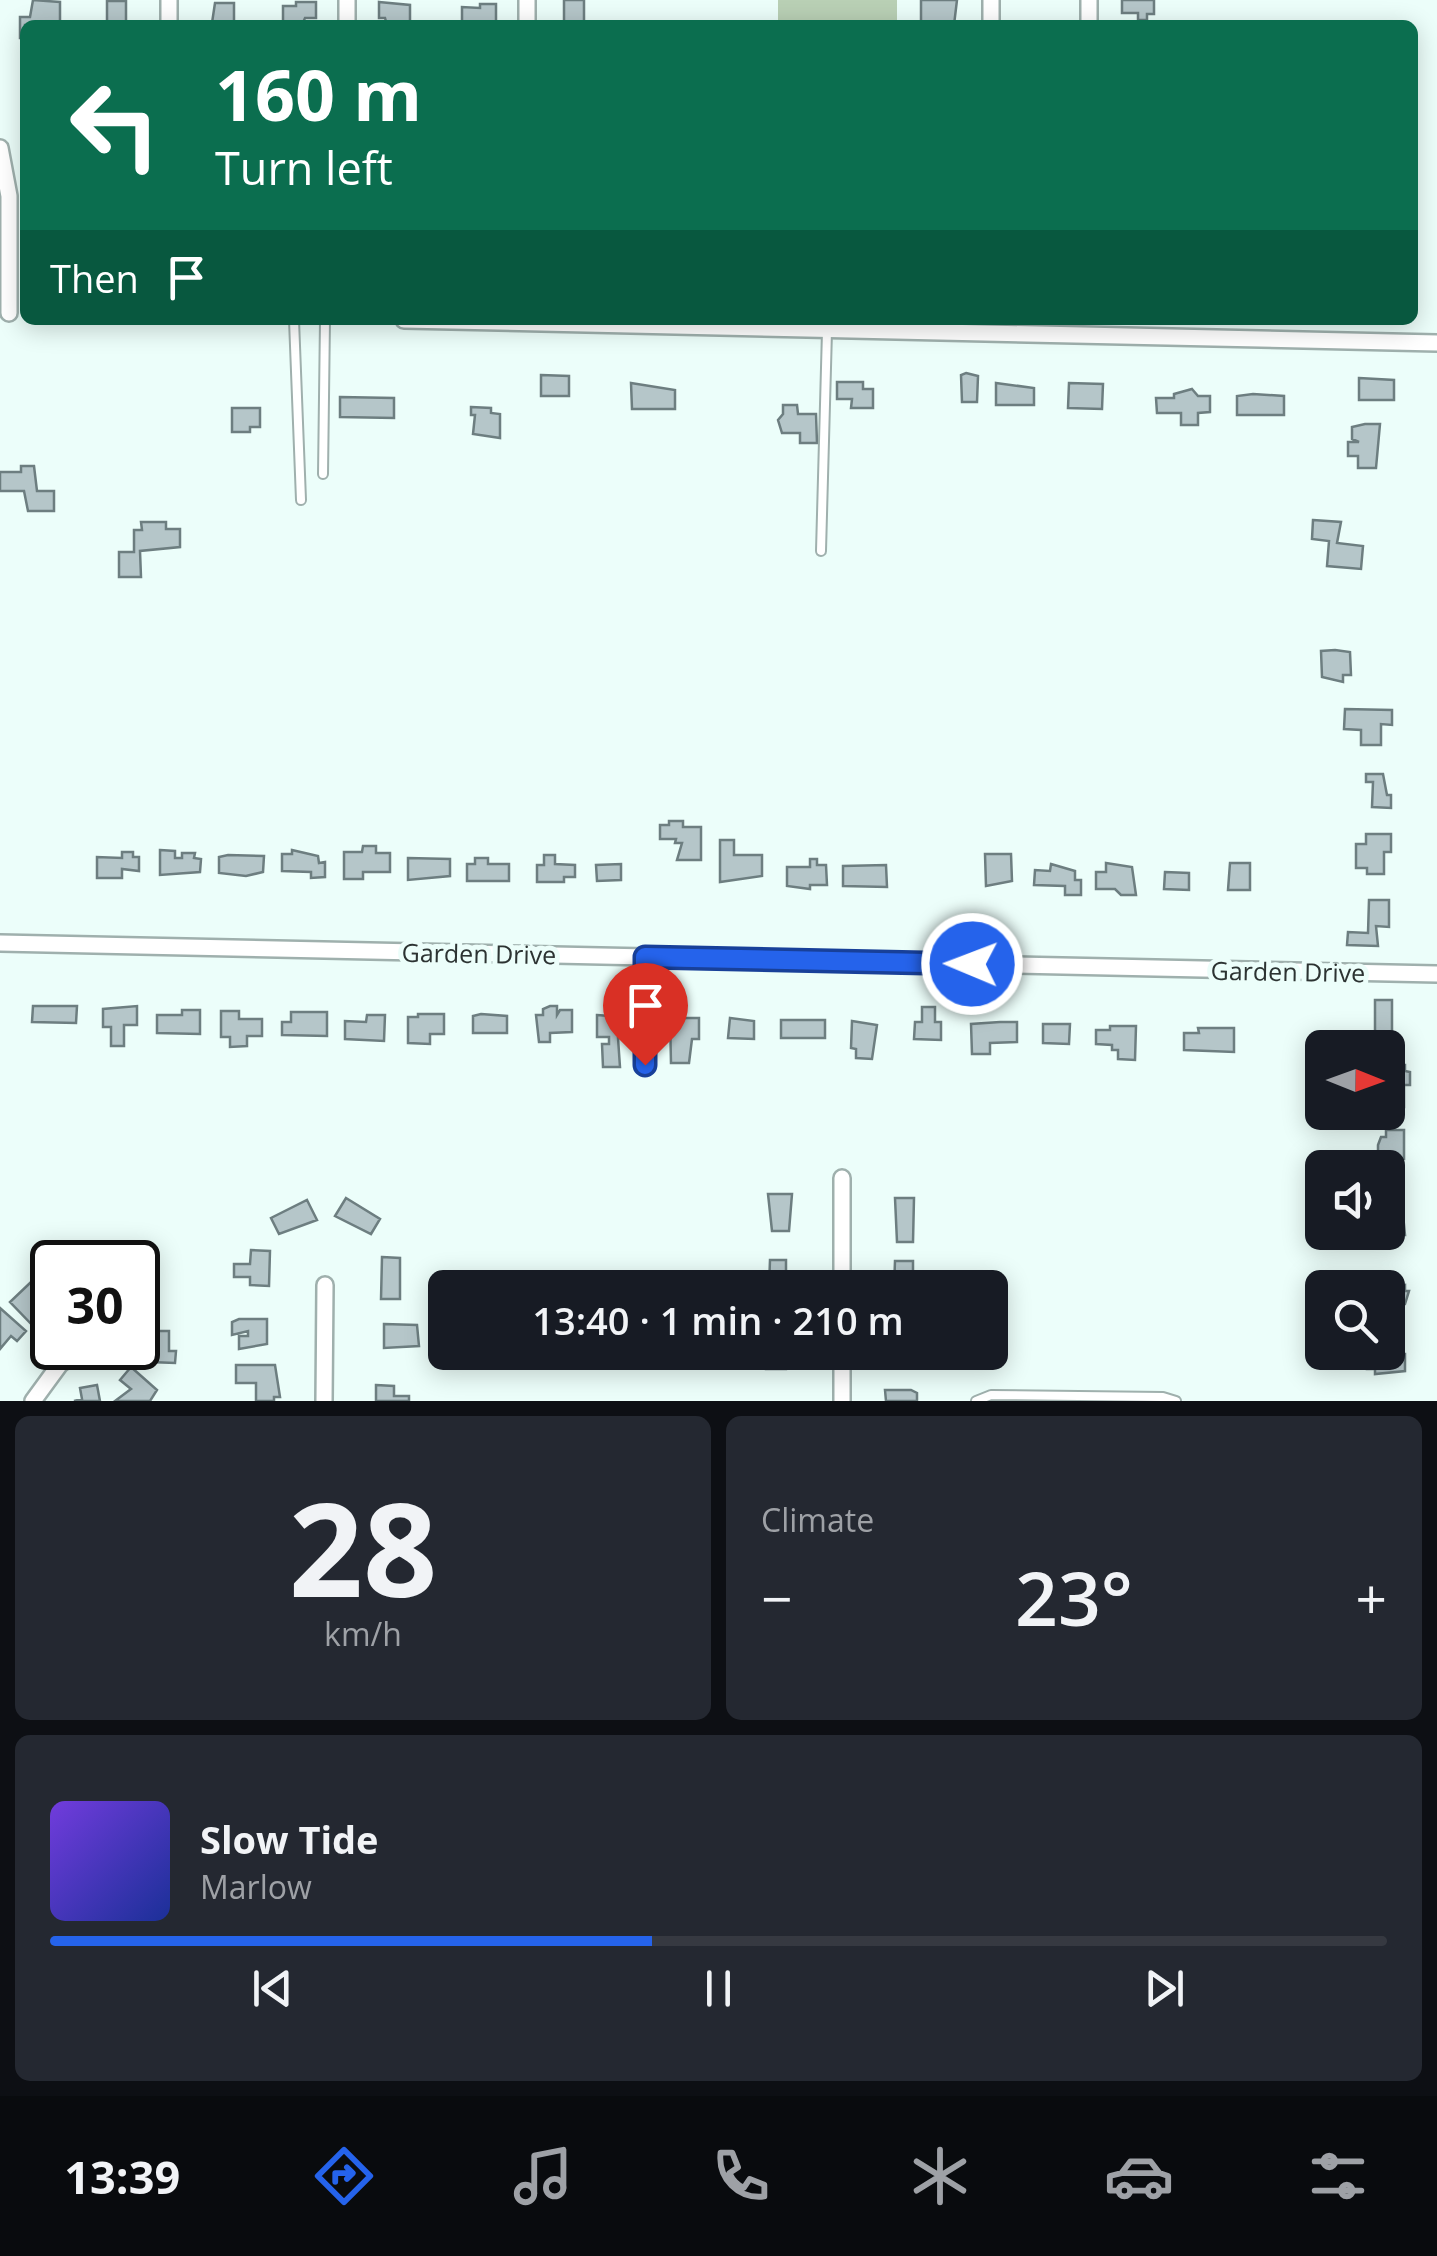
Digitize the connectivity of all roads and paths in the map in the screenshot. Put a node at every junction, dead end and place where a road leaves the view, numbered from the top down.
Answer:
1 (0, 148) edge
2 (11, 313) edge
3 (294, 325) edge
4 (325, 325) edge
5 (647, 325) edge
6 (975, 326) edge
7 (828, 331) junction
8 (1437, 343) edge
9 (323, 474) dead end
10 (302, 500) dead end
11 (821, 551) dead end
12 (0, 943) edge
13 (645, 957) junction
14 (1437, 974) edge
15 (645, 1065) dead end
16 (842, 1178) dead end
17 (842, 1270) edge
18 (325, 1285) dead end
19 (56, 1370) edge
20 (842, 1370) edge
21 (33, 1401) edge
22 (324, 1401) edge
23 (842, 1401) edge
24 (976, 1401) edge
25 (1176, 1401) edge

1 - 2 street
3 - 10 lane
4 - 9 lane
5 - 7 street
6 - 7 street
6 - 8 street
7 - 11 lane
12 - 13 street, Garden Drive
13 - 14 street, Garden Drive
13 - 15 lane
16 - 17 street
18 - 22 street
19 - 21 street
20 - 23 street
24 - 25 lane

